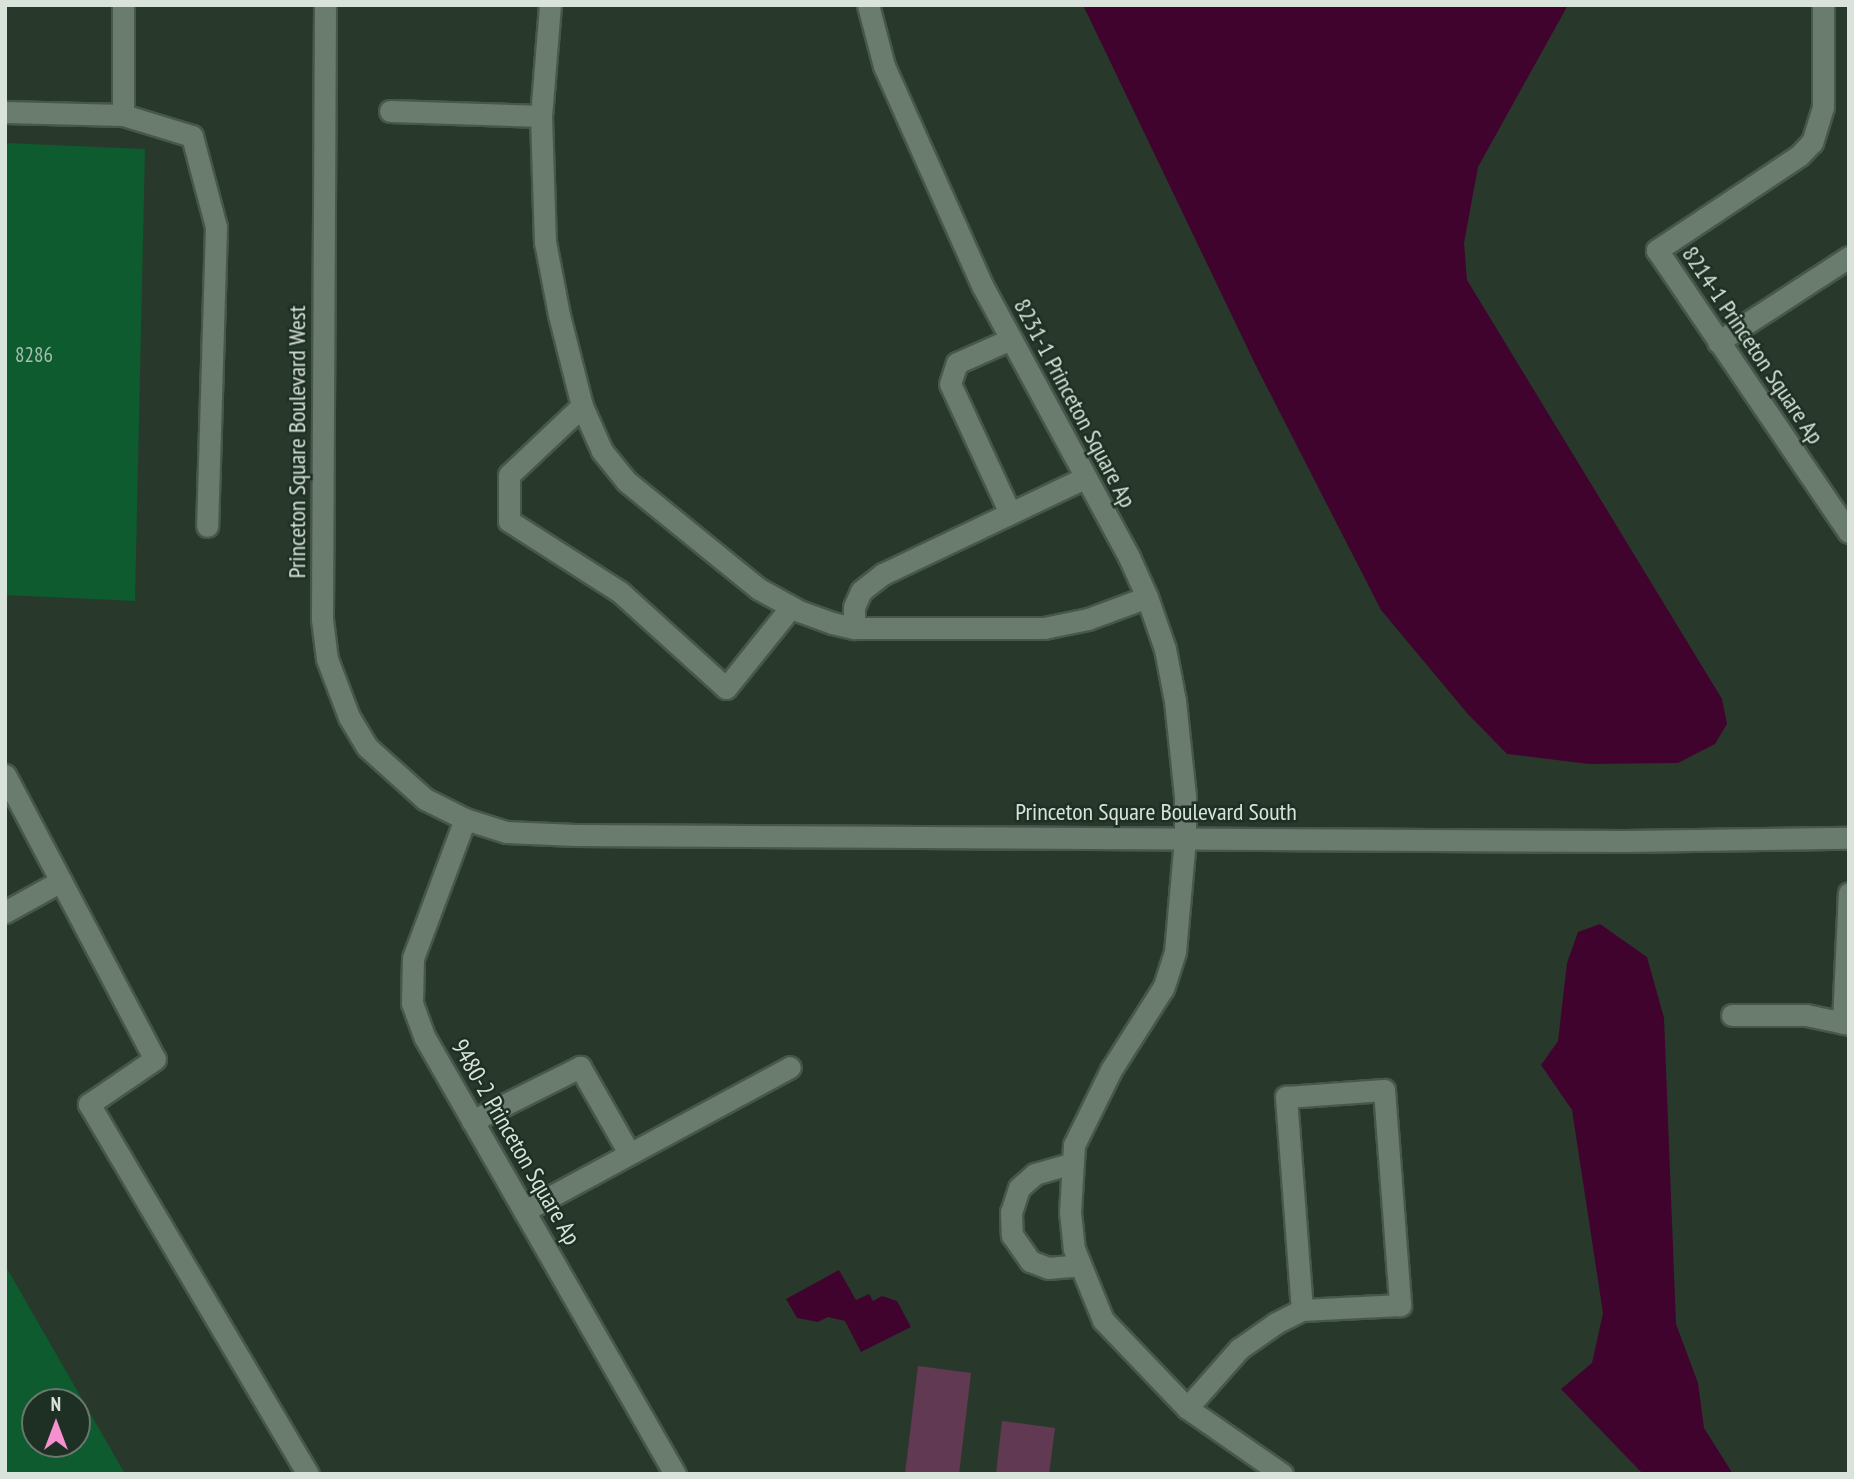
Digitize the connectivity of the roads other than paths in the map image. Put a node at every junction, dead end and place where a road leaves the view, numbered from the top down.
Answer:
1 (123, 5) edge
2 (325, 5) edge
3 (550, 5) edge
4 (868, 5) edge
5 (1823, 5) edge
6 (390, 111) dead end
7 (5, 112) edge
8 (124, 115) junction
9 (541, 116) junction
10 (1849, 257) edge
11 (1011, 339) junction
12 (1718, 342) junction
13 (582, 406) junction
14 (1084, 478) junction
15 (1010, 513) junction
16 (207, 526) dead end
17 (1849, 532) edge
18 (1147, 597) junction
19 (791, 607) junction
20 (855, 628) junction
21 (5, 775) edge
22 (465, 819) junction
23 (1185, 838) junction
24 (1849, 838) edge
25 (61, 881) junction
26 (1849, 893) edge
27 (5, 912) edge
28 (1732, 1015) dead end
29 (1846, 1023) edge
30 (790, 1066) dead end
31 (472, 1121) junction
32 (629, 1153) junction
33 (1073, 1163) junction
34 (524, 1211) junction
35 (1080, 1265) junction
36 (1302, 1310) junction
37 (1187, 1408) junction
38 (308, 1474) edge
39 (675, 1474) edge
40 (1282, 1474) edge

1 - 8 street
2 - 22 street, Princeton Square Boulevard West
3 - 9 street
4 - 11 street, 8231-1 Princeton Square Ap
5 - 12 street, 8214-1 Princeton Square Ap
6 - 9 street
7 - 8 street
8 - 16 street
9 - 13 street
10 - 12 street
11 - 14 street, 8231-1 Princeton Square Ap
11 - 15 street
12 - 17 street, 8214-1 Princeton Square Ap
13 - 19 street
13 - 19 street
14 - 15 street
14 - 18 street, 8231-1 Princeton Square Ap
15 - 20 street
18 - 20 street
18 - 23 street, 8231-1 Princeton Square Ap
19 - 20 street
21 - 25 street
22 - 23 street, Princeton Square Boulevard South
22 - 31 street, 9480-2 Princeton Square Ap
23 - 24 street, Princeton Square Boulevard South
23 - 33 street, 8231-1 Princeton Square Ap
25 - 27 street
25 - 38 street
26 - 29 street
28 - 29 street
30 - 32 street
31 - 32 street
31 - 34 street, 9480-2 Princeton Square Ap
32 - 34 street
33 - 35 street, 8231-1 Princeton Square Ap
33 - 35 street
34 - 39 street, 9480-2 Princeton Square Ap
35 - 37 street, 8231-1 Princeton Square Ap
36 - 36 street
36 - 37 street
37 - 40 street, 8231-1 Princeton Square Ap

